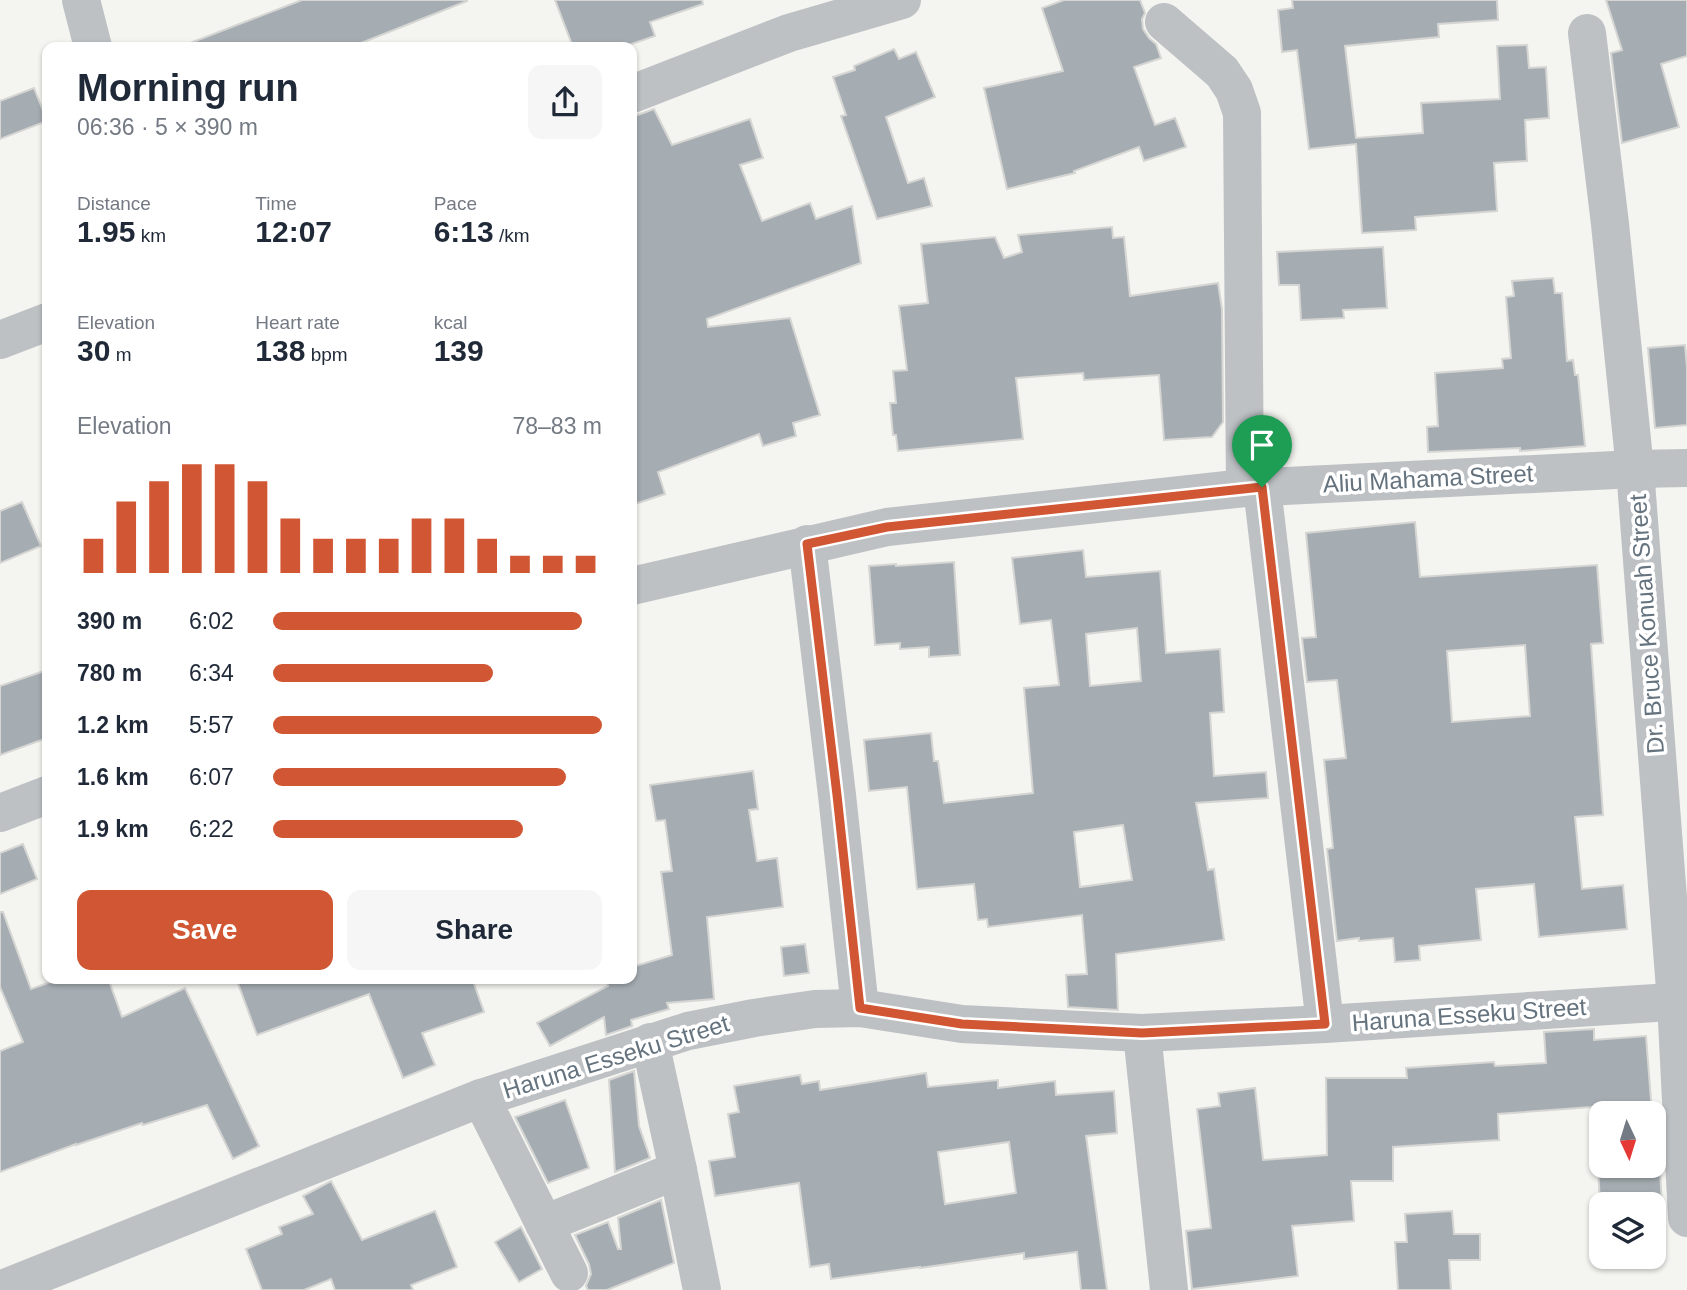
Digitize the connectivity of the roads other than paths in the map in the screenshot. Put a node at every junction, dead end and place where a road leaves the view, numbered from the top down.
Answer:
1 (81, 0) edge
2 (902, 0) edge
3 (1164, 22) dead end
4 (1587, 33) dead end
5 (92, 42) edge
6 (637, 92) edge
7 (42, 324) edge
8 (0, 340) edge
9 (1687, 468) edge
10 (1635, 469) junction
11 (1254, 487) junction
12 (807, 544) junction
13 (637, 585) edge
14 (42, 797) edge
15 (0, 813) edge
16 (1681, 1001) edge
17 (860, 1008) junction
18 (1325, 1024) junction
19 (1142, 1033) junction
20 (650, 1042) junction
21 (481, 1098) junction
22 (678, 1170) junction
23 (1687, 1217) edge
24 (544, 1224) junction
25 (569, 1273) dead end
26 (0, 1290) edge
27 (702, 1290) edge
28 (1169, 1290) edge

1 - 5 street
2 - 6 street
3 - 11 street
4 - 10 street, Dr. Bruce Konuah Street
7 - 8 street
9 - 10 street, Aliu Mahama Street
10 - 11 street, Aliu Mahama Street
10 - 16 street, Dr. Bruce Konuah Street
11 - 12 street, Aliu Mahama Street
11 - 18 street
12 - 13 street, Aliu Mahama Street
12 - 17 street
14 - 15 street
16 - 18 street, Haruna Esseku Street
16 - 23 street, Dr. Bruce Konuah Street
17 - 19 street, Haruna Esseku Street
17 - 20 street, Haruna Esseku Street
18 - 19 street, Haruna Esseku Street
19 - 28 street
20 - 21 street, Haruna Esseku Street
20 - 22 street
21 - 24 street
21 - 26 street, Haruna Esseku Street
22 - 24 street
22 - 27 street
24 - 25 street

